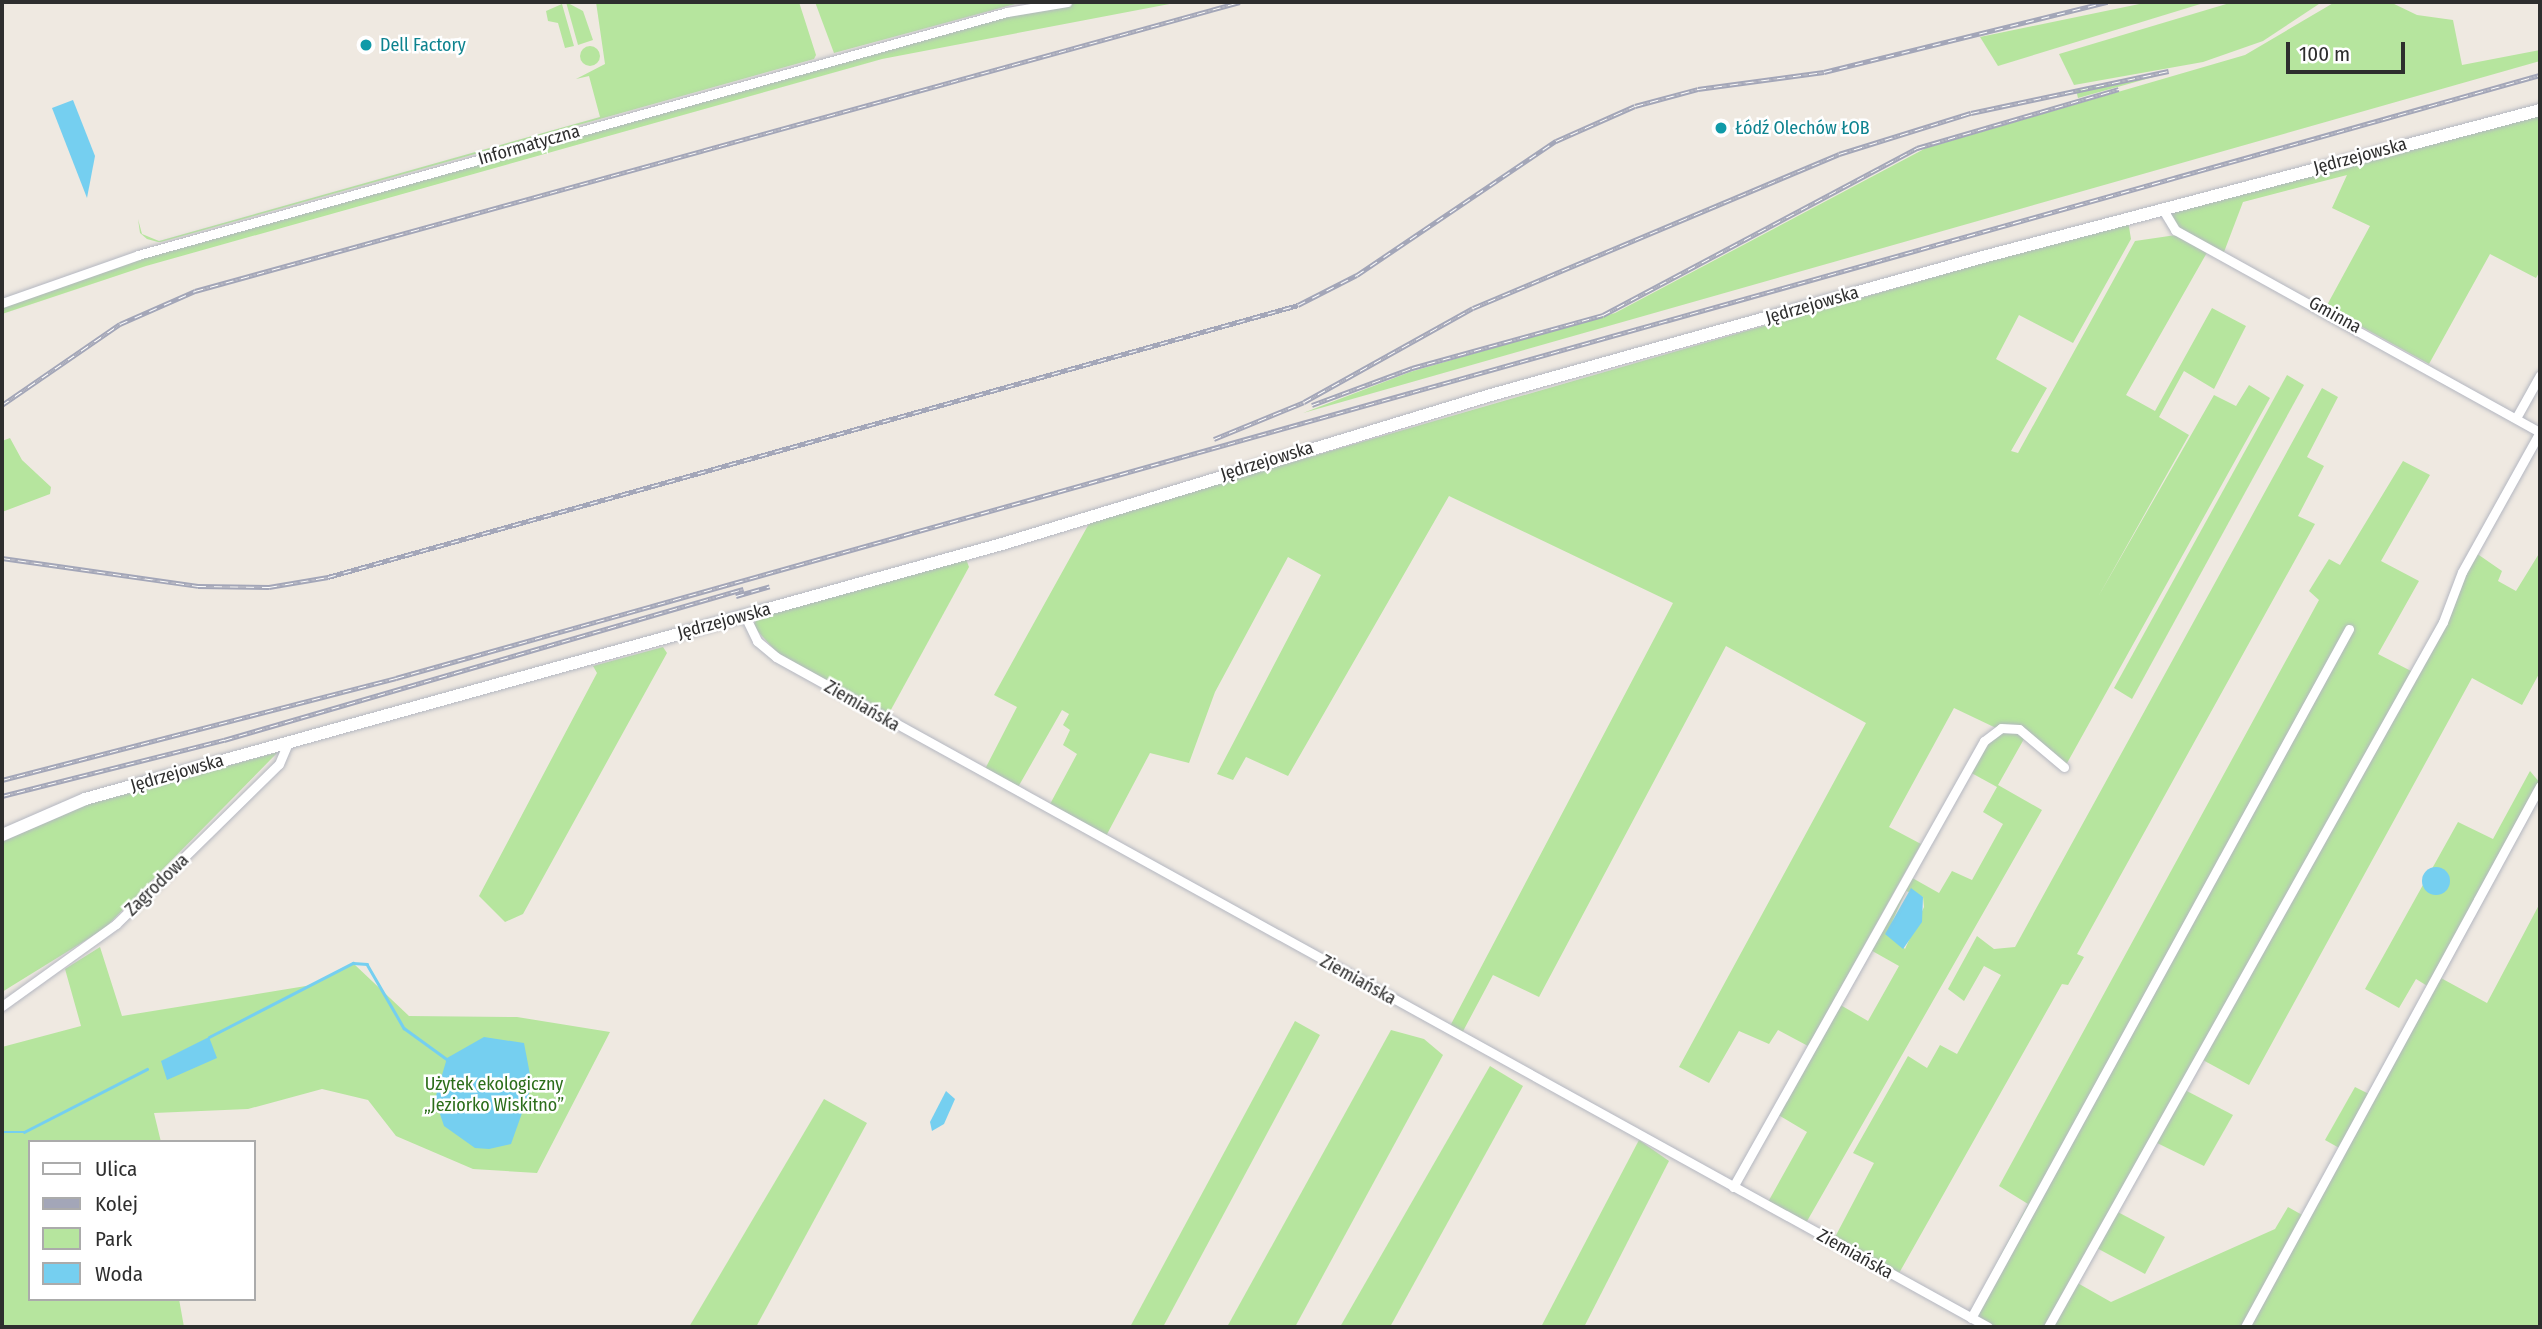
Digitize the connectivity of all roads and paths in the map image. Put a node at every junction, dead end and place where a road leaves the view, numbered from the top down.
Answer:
1 (1061, 2) edge
2 (1067, 2) edge
3 (2540, 110) edge
4 (2162, 208) junction
5 (2, 303) edge
6 (2540, 374) edge
7 (2516, 418) junction
8 (2540, 432) edge
9 (746, 615) junction
10 (2349, 629) dead end
11 (289, 741) junction
12 (2064, 767) dead end
13 (2540, 786) edge
14 (2, 835) edge
15 (2, 1006) edge
16 (1734, 1187) junction
17 (1971, 1318) junction
18 (1988, 1327) edge
19 (2048, 1327) edge
20 (2245, 1327) edge

1 - 2 street, Informatyczna
1 - 5 street, Informatyczna
3 - 4 street, Jędrzejowska
4 - 7 street, Gminna
4 - 9 street, Jędrzejowska
6 - 7 street
7 - 8 street, Gminna
8 - 19 street
9 - 11 street, Jędrzejowska
9 - 16 street, Ziemiańska
10 - 17 street
11 - 14 street, Jędrzejowska
11 - 15 street, Zagrodowa
12 - 16 street
13 - 20 street
16 - 17 street, Ziemiańska
17 - 18 street, Ziemiańska

